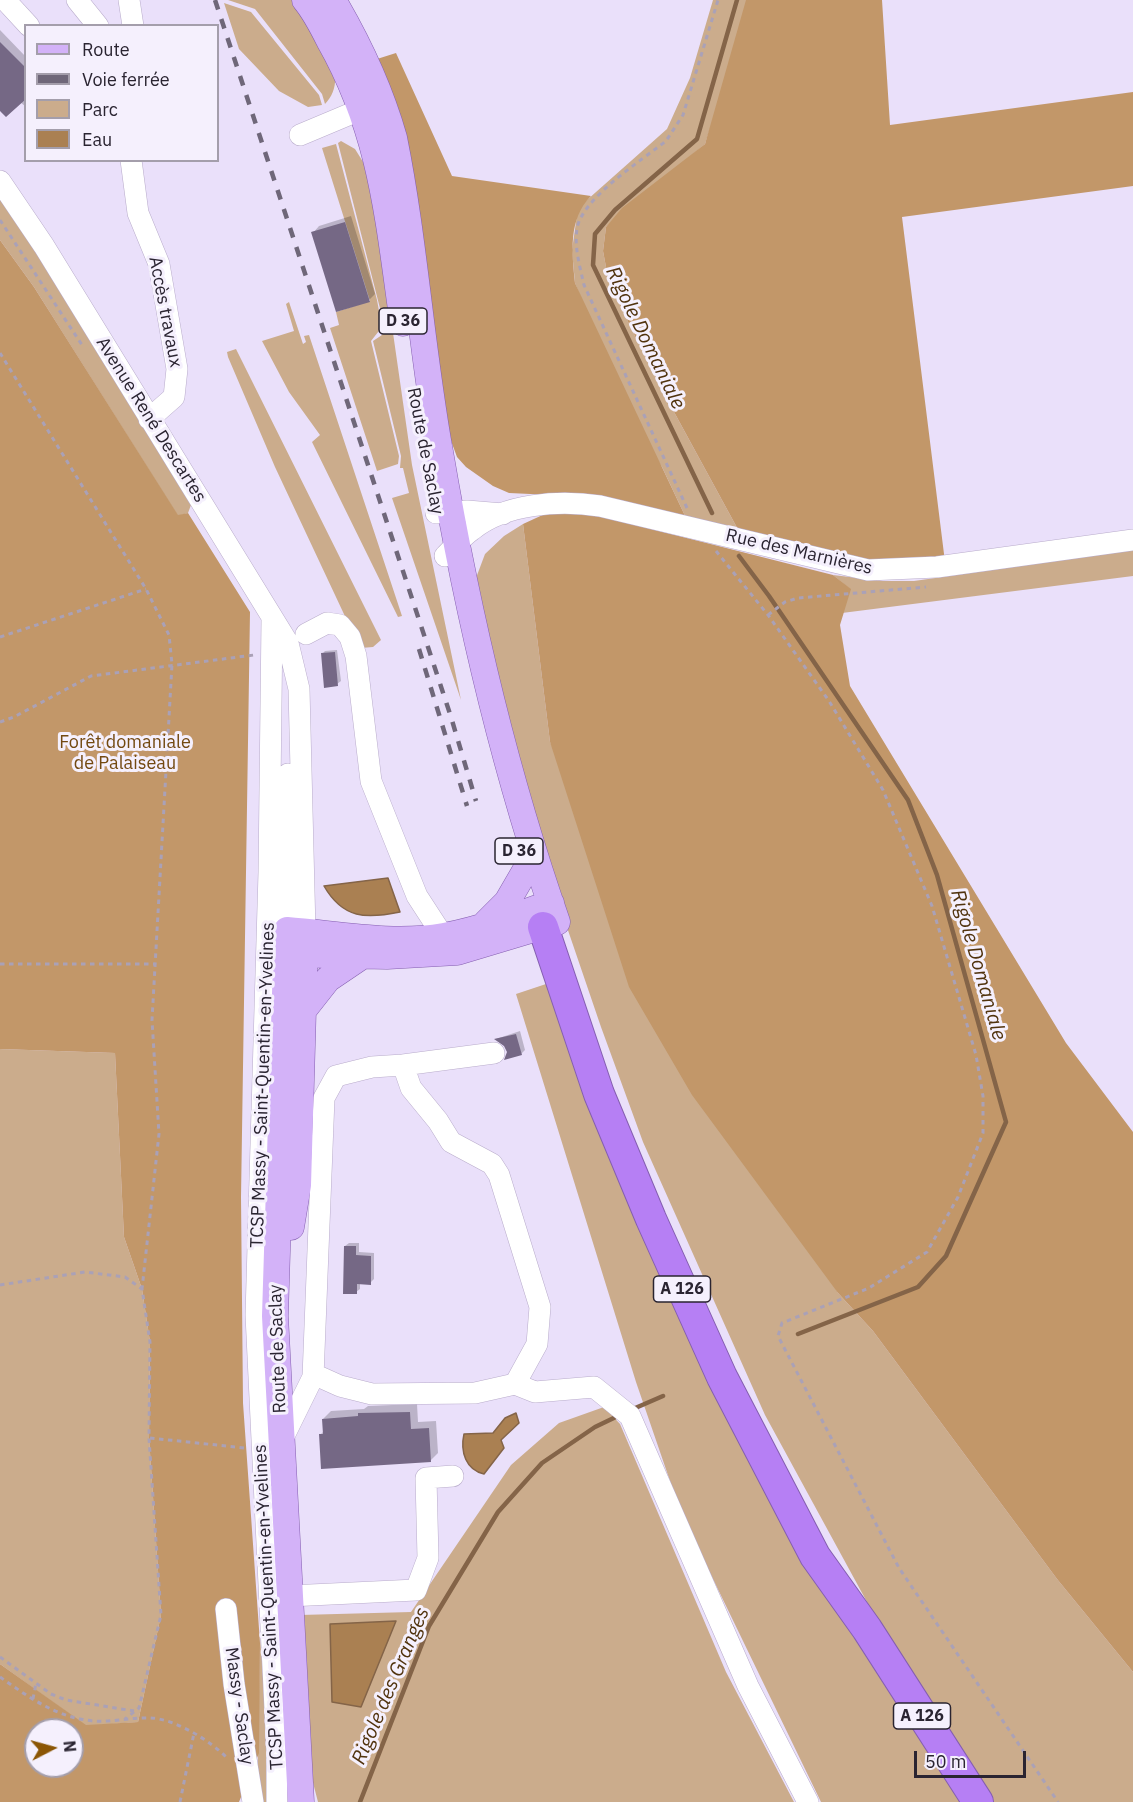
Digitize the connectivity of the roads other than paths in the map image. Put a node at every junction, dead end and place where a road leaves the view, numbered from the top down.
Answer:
1 (5, 0) edge
2 (77, 0) edge
3 (129, 0) edge
4 (305, 0) edge
5 (333, 0) edge
6 (27, 24) edge
7 (96, 24) edge
8 (133, 24) edge
9 (362, 109) junction
10 (300, 135) dead end
11 (131, 162) edge
12 (0, 181) edge
13 (149, 419) junction
14 (444, 512) junction
15 (504, 514) junction
16 (1133, 540) edge
17 (452, 549) junction
18 (272, 620) junction
19 (306, 634) dead end
20 (525, 871) junction
21 (547, 915) junction
22 (483, 926) junction
23 (443, 936) junction
24 (296, 943) junction
25 (363, 956) junction
26 (302, 1012) junction
27 (494, 1053) dead end
28 (403, 1065) junction
29 (298, 1185) junction
30 (318, 1238) junction
31 (275, 1316) junction
32 (313, 1377) junction
33 (515, 1384) junction
34 (271, 1446) junction
35 (453, 1476) dead end
36 (289, 1596) junction
37 (226, 1609) dead end
38 (297, 1742) junction
39 (253, 1802) edge
40 (277, 1802) edge
41 (301, 1802) edge
42 (309, 1802) edge
43 (808, 1802) edge
44 (978, 1802) edge

1 - 6 street
2 - 7 street
3 - 8 street
4 - 9 main road, Route de Saclay / D 36
5 - 14 main road, Route de Saclay / D 36
9 - 10 street
9 - 14 main road, Route de Saclay / D 36
11 - 13 street, Accès travaux
12 - 13 street, Avenue René Descartes
13 - 18 street, Avenue René Descartes
14 - 15 street, Rue des Marnières
14 - 17 main road, Route de Saclay / D 36
15 - 16 street, Rue des Marnières
15 - 17 street, Rue des Marnières
17 - 20 main road, Route de Saclay / D 36
17 - 21 main road, Route de Saclay / D 36
18 - 24 street, Avenue René Descartes
18 - 34 street, TCSP Massy - Saint-Quentin-en-Yvelines
19 - 23 street
20 - 21 main road, Route de Saclay / D 36
20 - 22 main road
21 - 22 main road
21 - 25 main road
21 - 44 highway, A 126
22 - 23 main road
23 - 24 main road
24 - 25 main road
24 - 26 main road
24 - 31 main road, Route de Saclay
25 - 26 main road
26 - 29 main road
27 - 28 street
28 - 30 street
28 - 33 street
29 - 30 street
29 - 31 main road
30 - 32 street
31 - 34 main road, Route de Saclay
32 - 33 street
32 - 34 street
33 - 43 street
34 - 36 main road, Route de Saclay
34 - 40 street, TCSP Massy - Saint-Quentin-en-Yvelines
35 - 36 street
36 - 38 main road, Route de Saclay
37 - 39 street, Massy - Saclay
38 - 41 main road, Route de Saclay
38 - 42 main road, Route de Saclay

